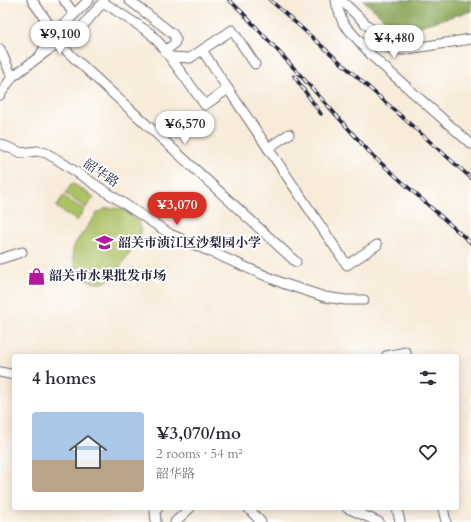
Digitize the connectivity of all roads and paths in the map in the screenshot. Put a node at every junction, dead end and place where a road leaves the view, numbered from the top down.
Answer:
1 (32, 0) edge
2 (64, 0) edge
3 (88, 0) edge
4 (129, 0) edge
5 (336, 0) edge
6 (341, 0) edge
7 (74, 14) junction
8 (55, 33) junction
9 (471, 39) edge
10 (59, 44) junction
11 (0, 48) edge
12 (202, 50) junction
13 (168, 54) junction
14 (39, 57) junction
15 (255, 64) dead end
16 (12, 77) junction
17 (228, 89) junction
18 (0, 95) edge
19 (289, 134) dead end
20 (0, 144) edge
21 (471, 144) edge
22 (268, 148) junction
23 (377, 245) dead end
24 (22, 252) dead end
25 (0, 258) edge
26 (296, 262) dead end
27 (364, 300) dead end
28 (396, 354) edge
29 (406, 354) edge
30 (0, 372) edge
31 (12, 375) edge
32 (156, 510) edge
33 (188, 510) edge
34 (250, 510) edge
35 (352, 510) edge
36 (397, 510) edge
37 (443, 510) edge
38 (156, 522) edge
39 (175, 522) edge
40 (261, 522) edge
41 (380, 522) edge
42 (400, 522) edge
43 (446, 522) edge

1 - 8 street
2 - 7 street
3 - 7 street
4 - 13 street
5 - 21 street
6 - 9 street
7 - 8 street
8 - 14 street
10 - 13 street
10 - 14 street
10 - 26 street
11 - 16 street
12 - 13 street
12 - 15 street
12 - 17 street
13 - 17 street
14 - 16 street
16 - 18 street
17 - 22 street
19 - 22 street
20 - 27 street, 韶华路
22 - 23 street
24 - 25 street
28 - 29 street
30 - 31 street
32 - 38 street
33 - 39 street
34 - 40 street
35 - 41 street
36 - 42 street
37 - 43 street

